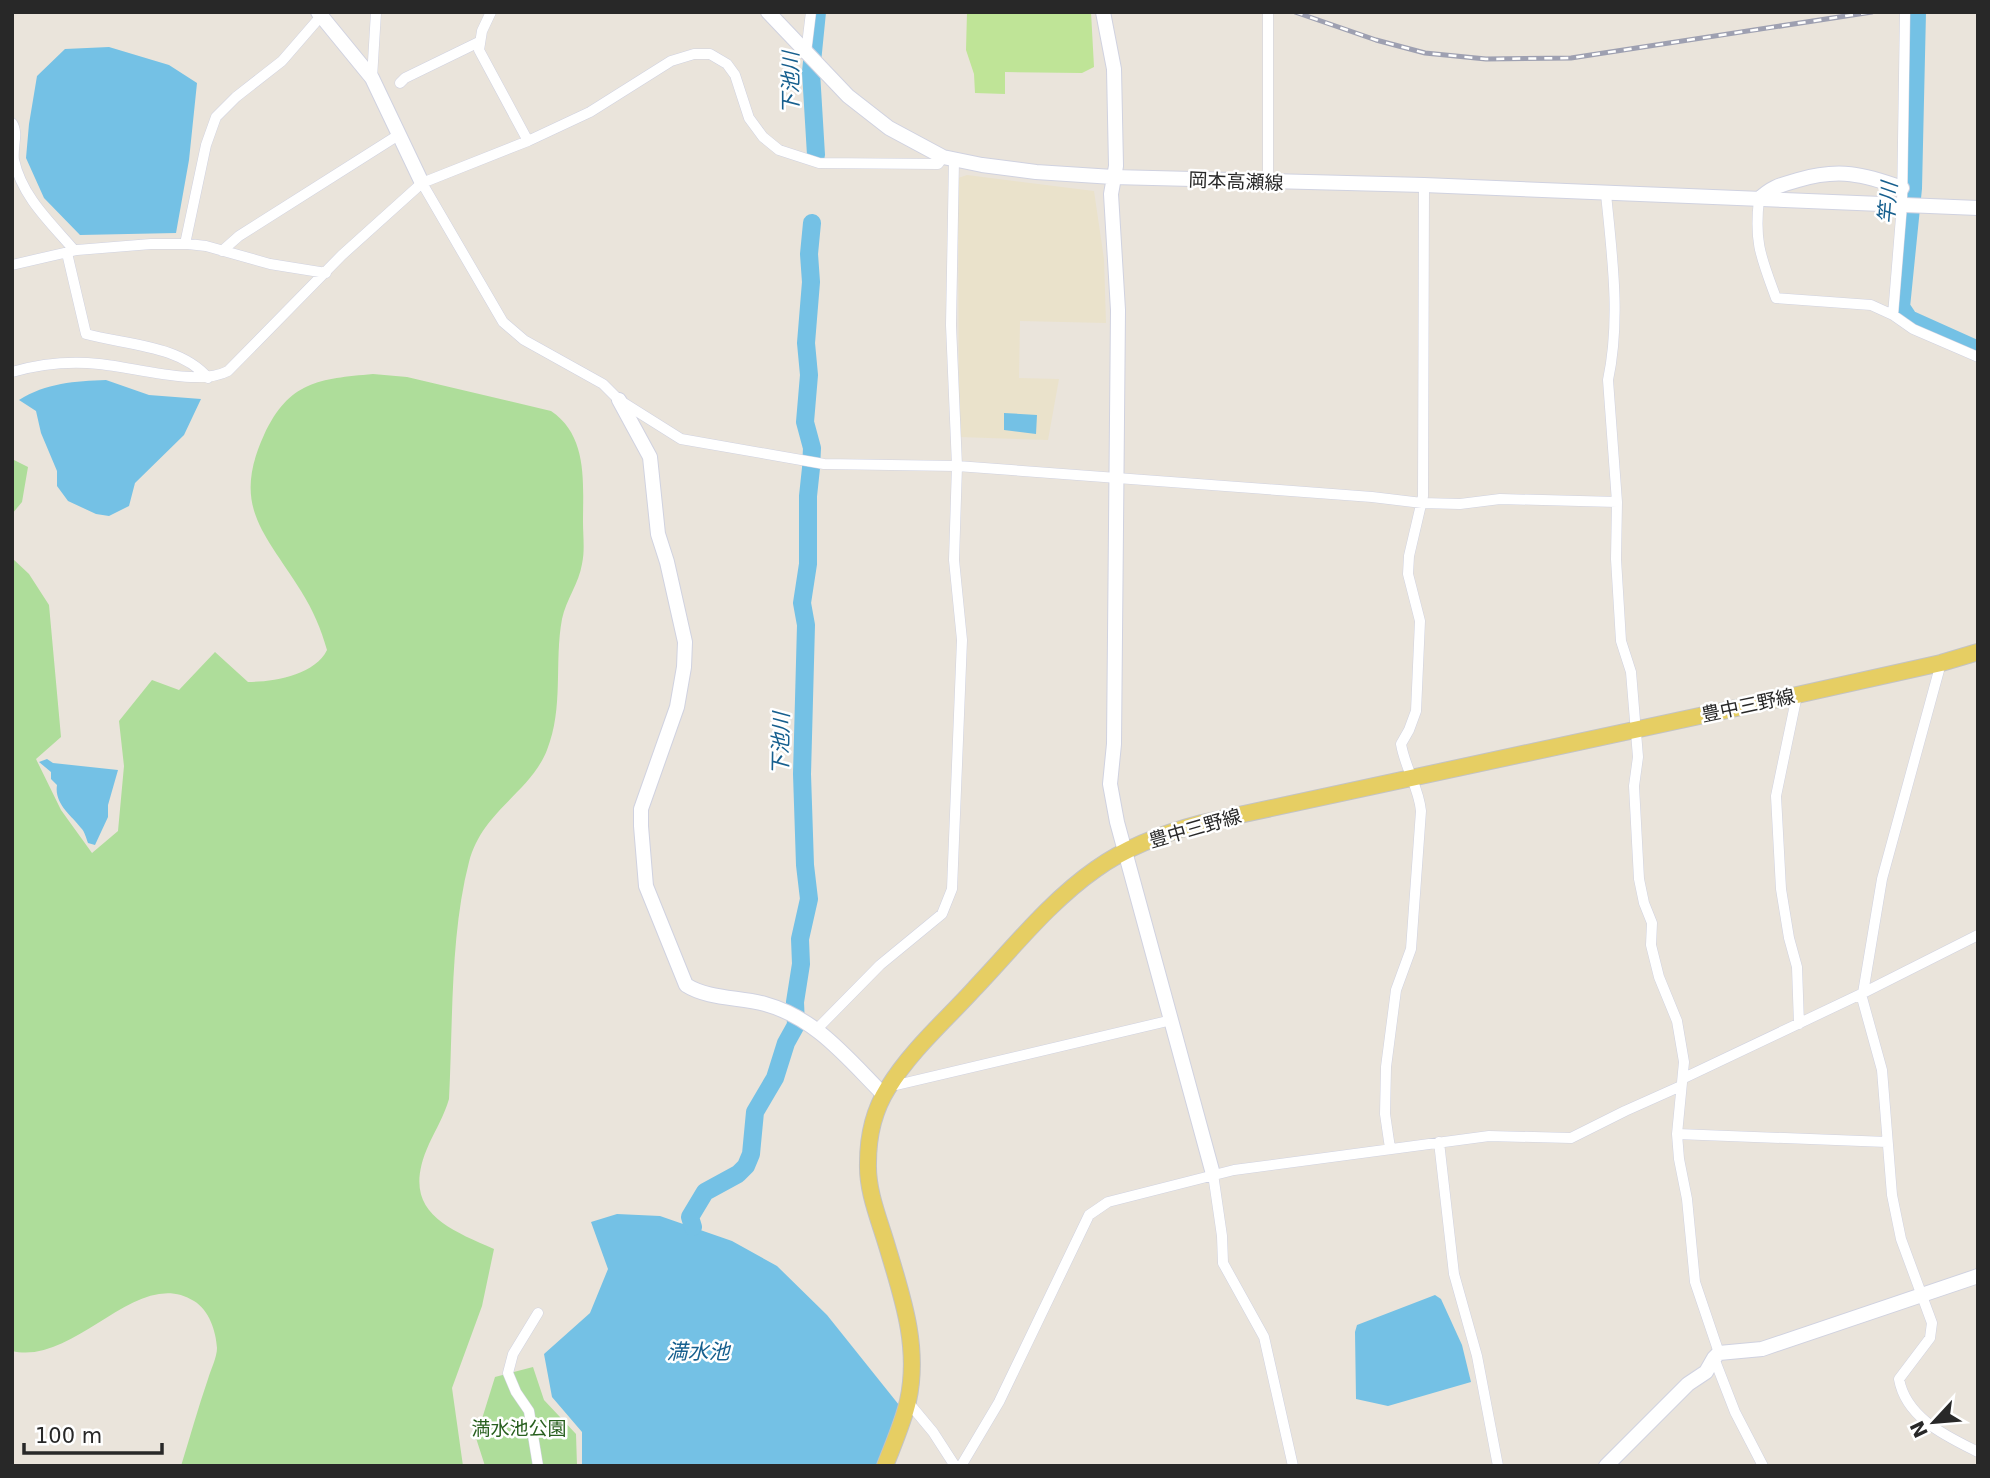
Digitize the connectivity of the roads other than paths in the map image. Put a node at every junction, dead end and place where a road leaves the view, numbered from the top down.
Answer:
1 (376, 12) edge
2 (491, 12) edge
3 (768, 12) edge
4 (811, 12) edge
5 (1102, 12) edge
6 (1268, 12) edge
7 (1905, 12) edge
8 (320, 14) edge
9 (479, 42) junction
10 (811, 58) junction
11 (372, 78) junction
12 (400, 83) dead end
13 (12, 123) edge
14 (400, 134) junction
15 (528, 141) junction
16 (949, 158) junction
17 (1113, 177) junction
18 (422, 183) junction
19 (1268, 183) junction
20 (1424, 186) junction
21 (1902, 188) junction
22 (1606, 194) junction
23 (1759, 199) junction
24 (1902, 205) junction
25 (1978, 208) edge
26 (185, 244) junction
27 (222, 251) junction
28 (71, 252) junction
29 (12, 265) edge
30 (326, 273) junction
31 (1893, 315) junction
32 (1978, 357) edge
33 (12, 372) edge
34 (208, 378) junction
35 (619, 400) junction
36 (957, 466) junction
37 (1116, 479) junction
38 (1617, 502) junction
39 (1422, 503) junction
40 (1978, 652) edge
41 (1941, 663) junction
42 (1797, 695) junction
43 (1636, 730) junction
44 (1411, 778) junction
45 (1125, 851) junction
46 (1978, 935) edge
47 (1862, 993) junction
48 (1172, 1020) junction
49 (1799, 1024) junction
50 (817, 1029) junction
51 (1682, 1082) junction
52 (886, 1091) junction
53 (1677, 1134) junction
54 (1439, 1142) junction
55 (1887, 1142) junction
56 (1390, 1148) junction
57 (1213, 1174) junction
58 (1978, 1276) edge
59 (1920, 1294) junction
60 (538, 1312) dead end
61 (1716, 1355) junction
62 (908, 1402) junction
63 (1978, 1452) edge
64 (538, 1466) edge
65 (885, 1466) edge
66 (955, 1466) edge
67 (961, 1466) edge
68 (1293, 1466) edge
69 (1498, 1466) edge
70 (1606, 1466) edge
71 (1763, 1466) edge

1 - 11 street
2 - 9 street
3 - 10 street, 岡本高瀬線
4 - 10 street
5 - 17 street
6 - 19 street
7 - 21 street
8 - 11 street
8 - 26 street
9 - 12 street
9 - 15 street
10 - 16 street, 岡本高瀬線
11 - 14 street
13 - 28 street
14 - 18 street
14 - 27 street
15 - 16 street
15 - 18 street
16 - 17 street, 岡本高瀬線
16 - 36 street
17 - 19 street, 岡本高瀬線
17 - 37 street
18 - 30 street
18 - 35 street
19 - 20 street, 岡本高瀬線
20 - 22 street, 岡本高瀬線
20 - 39 street
21 - 23 street
21 - 24 street
22 - 23 street, 岡本高瀬線
22 - 38 street
23 - 24 street, 岡本高瀬線
23 - 31 street
24 - 25 street, 岡本高瀬線
24 - 31 street
26 - 27 street
26 - 28 street
27 - 30 street
28 - 29 street
28 - 34 street
30 - 34 street
31 - 32 street
33 - 34 street
35 - 36 street
35 - 50 street
36 - 37 street
36 - 50 street
37 - 39 street
37 - 45 street
38 - 39 street
38 - 43 street
39 - 44 street
40 - 41 main road, 豊中三野線
41 - 42 main road, 豊中三野線
41 - 47 street
42 - 43 main road, 豊中三野線
42 - 49 street
43 - 44 main road, 豊中三野線
43 - 51 street
44 - 45 main road, 豊中三野線
44 - 56 street
45 - 48 street
45 - 52 main road, 豊中三野線
46 - 47 street
47 - 49 street
47 - 55 street
48 - 52 street
48 - 57 street
49 - 51 street
50 - 52 street
51 - 53 street
51 - 54 street
52 - 62 main road, 豊中三野線
53 - 55 street
53 - 61 street
54 - 56 street
54 - 69 street
55 - 59 street
56 - 57 street
57 - 67 street
57 - 68 street
58 - 59 street
59 - 61 street
59 - 63 street
60 - 64 street
61 - 70 street
61 - 71 street
62 - 65 main road, 豊中三野線
62 - 66 street

